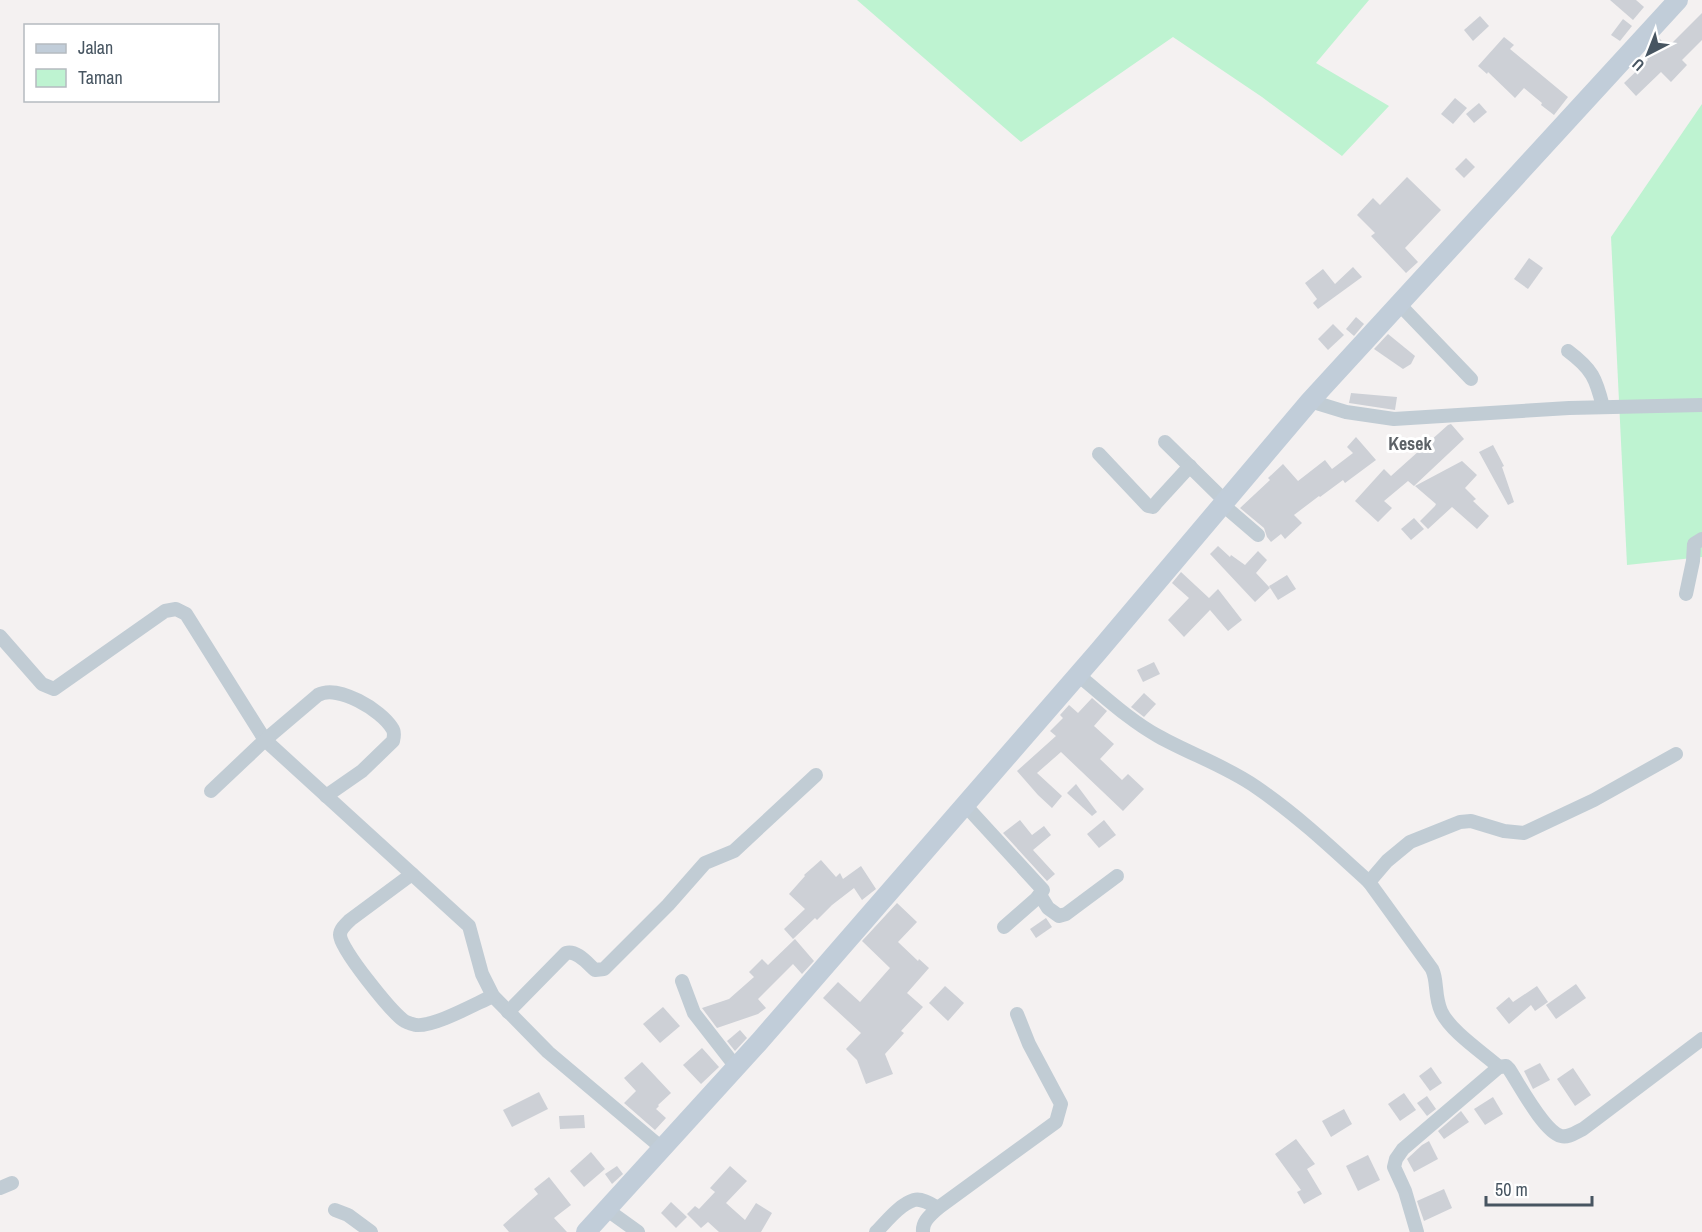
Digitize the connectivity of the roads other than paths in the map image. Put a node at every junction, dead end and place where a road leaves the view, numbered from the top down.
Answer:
1 (1678, 0) edge
2 (1399, 304) junction
3 (1568, 351) dead end
4 (1471, 379) dead end
5 (1310, 401) junction
6 (1702, 405) edge
7 (1603, 407) junction
8 (1165, 442) dead end
9 (1099, 454) dead end
10 (1190, 466) junction
11 (1224, 503) junction
12 (1258, 535) dead end
13 (1702, 539) edge
14 (1686, 594) dead end
15 (0, 636) edge
16 (1078, 675) junction
17 (265, 740) junction
18 (1676, 754) dead end
19 (816, 775) dead end
20 (211, 791) dead end
21 (326, 796) junction
22 (965, 805) junction
23 (412, 873) junction
24 (1117, 876) dead end
25 (1369, 882) junction
26 (1040, 895) junction
27 (1004, 927) dead end
28 (682, 981) dead end
29 (493, 996) junction
30 (508, 1011) junction
31 (1017, 1014) dead end
32 (1702, 1039) edge
33 (736, 1067) junction
34 (1500, 1067) junction
35 (663, 1149) junction
36 (938, 1208) junction
37 (606, 1209) junction
38 (335, 1210) dead end
39 (371, 1232) edge
40 (586, 1232) edge
41 (638, 1232) edge
42 (876, 1232) edge
43 (923, 1232) edge
44 (1417, 1232) edge

1 - 2 main road
2 - 4 street
2 - 5 main road
3 - 7 street
5 - 7 street
5 - 11 main road
6 - 7 street
8 - 10 street
9 - 10 street
10 - 11 street
11 - 12 street
11 - 16 main road
13 - 14 street
15 - 17 street
16 - 22 main road
16 - 25 street
17 - 20 street
17 - 21 street
17 - 21 street
18 - 25 street
19 - 30 street
21 - 23 street
22 - 26 street
22 - 33 main road
23 - 29 street
23 - 29 street
24 - 26 street
25 - 34 street
26 - 27 street
28 - 33 street
29 - 30 street
30 - 35 street
31 - 36 street
32 - 34 street
33 - 35 main road
34 - 44 street
35 - 37 main road
36 - 42 street
36 - 43 street
37 - 40 main road
37 - 41 street
38 - 39 street

